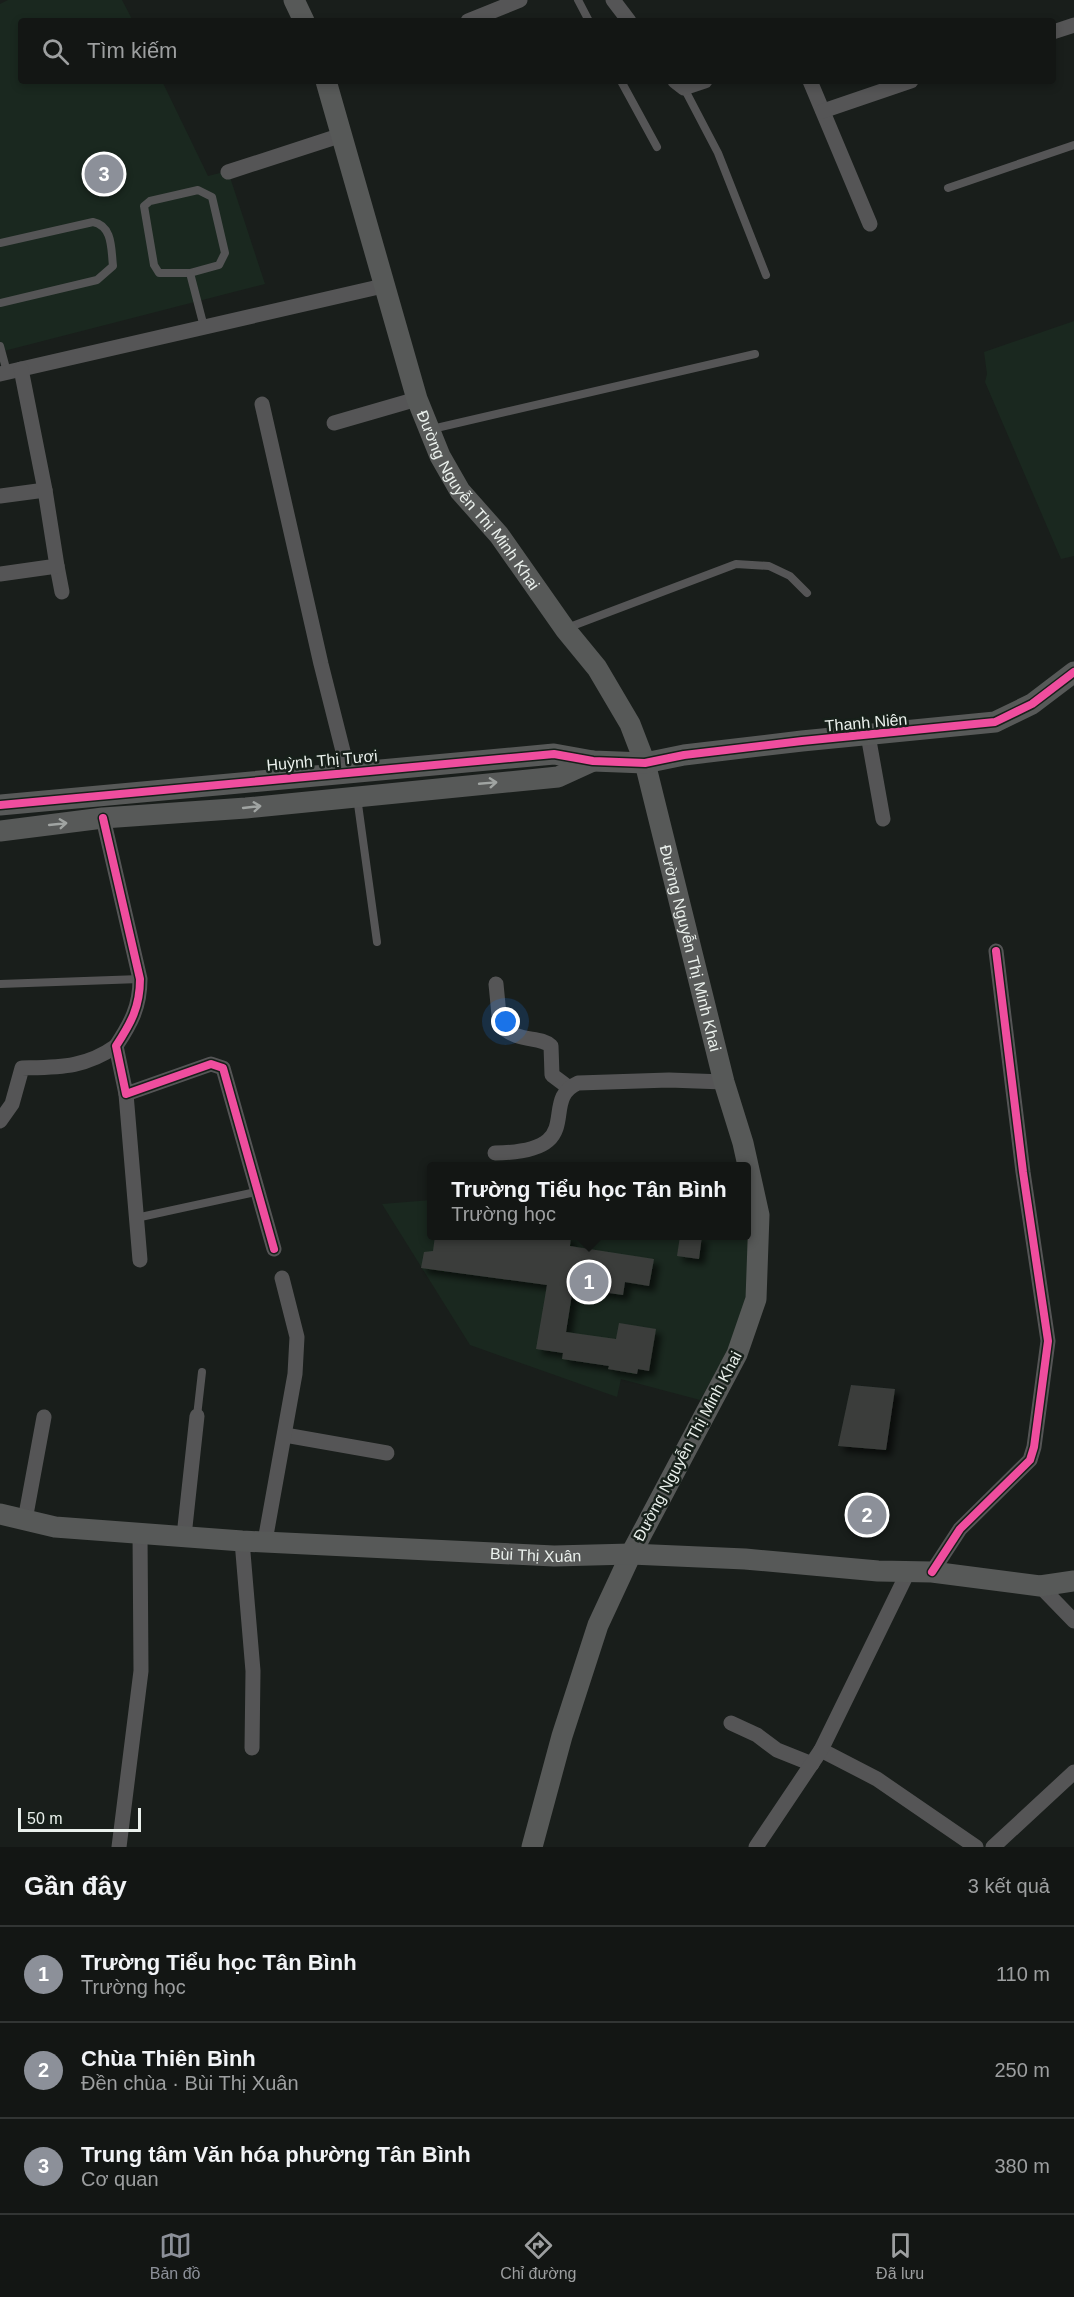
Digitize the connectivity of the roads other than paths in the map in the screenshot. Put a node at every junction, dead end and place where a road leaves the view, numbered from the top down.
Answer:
1 (294, 0) edge
2 (520, 0) edge
3 (578, 0) edge
4 (612, 0) edge
5 (303, 18) edge
6 (475, 18) edge
7 (587, 18) edge
8 (627, 18) edge
9 (1074, 25) edge
10 (1056, 31) edge
11 (327, 84) edge
12 (623, 84) edge
13 (811, 84) edge
14 (902, 84) edge
15 (679, 85) edge
16 (823, 111) junction
17 (342, 135) junction
18 (1074, 145) edge
19 (657, 147) dead end
20 (228, 172) dead end
21 (948, 188) dead end
22 (870, 224) dead end
23 (0, 243) edge
24 (190, 273) junction
25 (766, 275) dead end
26 (383, 286) junction
27 (0, 303) edge
28 (204, 327) junction
29 (0, 345) edge
30 (755, 354) dead end
31 (9, 371) edge
32 (417, 399) junction
33 (262, 404) dead end
34 (334, 423) dead end
35 (429, 430) junction
36 (45, 490) junction
37 (0, 496) edge
38 (57, 566) junction
39 (0, 574) edge
40 (62, 592) dead end
41 (807, 593) dead end
42 (566, 629) junction
43 (1074, 672) edge
44 (868, 735) junction
45 (593, 761) junction
46 (645, 763) junction
47 (448, 764) junction
48 (348, 771) junction
49 (451, 786) junction
50 (357, 796) junction
51 (0, 805) edge
52 (102, 818) junction
53 (883, 819) dead end
54 (0, 831) edge
55 (377, 942) dead end
56 (996, 951) dead end
57 (140, 979) junction
58 (0, 984) edge
59 (496, 984) dead end
60 (116, 1046) junction
61 (724, 1082) junction
62 (568, 1087) junction
63 (126, 1094) junction
64 (0, 1121) edge
65 (495, 1153) dead end
66 (747, 1162) edge
67 (751, 1179) edge
68 (256, 1192) junction
69 (134, 1218) junction
70 (274, 1249) dead end
71 (140, 1260) dead end
72 (282, 1278) dead end
73 (202, 1372) dead end
74 (197, 1416) joint
75 (44, 1417) dead end
76 (285, 1435) junction
77 (387, 1453) dead end
78 (0, 1514) edge
79 (25, 1520) junction
80 (140, 1533) junction
81 (184, 1536) junction
82 (242, 1541) junction
83 (265, 1541) junction
84 (631, 1554) junction
85 (908, 1572) junction
86 (932, 1572) junction
87 (1074, 1581) edge
88 (1040, 1586) junction
89 (1074, 1621) edge
90 (732, 1723) dead end
91 (252, 1748) dead end
92 (821, 1750) junction
93 (812, 1764) junction
94 (1074, 1772) edge
95 (119, 1847) edge
96 (532, 1847) edge
97 (756, 1847) edge
98 (976, 1847) edge
99 (993, 1847) edge

1 - 5 main road
2 - 6 street
3 - 7 lane
4 - 8 street
9 - 10 street
11 - 17 main road, Đường Nguyễn Thị Minh Khai
12 - 19 lane
13 - 16 street
14 - 16 street
15 - 25 lane
16 - 22 street
17 - 20 street
17 - 26 main road, Đường Nguyễn Thị Minh Khai
18 - 21 lane
23 - 27 lane
24 - 24 lane
24 - 28 lane
26 - 28 street
26 - 32 main road, Đường Nguyễn Thị Minh Khai
28 - 31 street
29 - 31 lane
30 - 35 lane
31 - 36 street
32 - 34 street
32 - 35 main road, Đường Nguyễn Thị Minh Khai
33 - 48 street
35 - 42 main road, Đường Nguyễn Thị Minh Khai
36 - 37 street
36 - 38 street
38 - 39 street
38 - 40 street
41 - 42 lane
42 - 46 main road, Đường Nguyễn Thị Minh Khai
43 - 44 main road, Thanh Niên
44 - 46 main road, Thanh Niên
44 - 53 street
45 - 46 main road, Huỳnh Thị Tươi
45 - 47 main road, Huỳnh Thị Tươi
49 -> 45 main road, Huỳnh Thị Tươi
46 - 61 main road, Đường Nguyễn Thị Minh Khai
47 - 48 main road, Huỳnh Thị Tươi
47 - 49 main road
48 - 51 main road, Huỳnh Thị Tươi
49 - 50 main road, Huỳnh Thị Tươi
52 -> 50 main road, Huỳnh Thị Tươi
50 - 55 lane
54 -> 52 main road, Huỳnh Thị Tươi
52 - 57 street
56 - 86 street
57 - 58 lane
57 - 60 street
59 - 62 street
60 - 63 street
60 - 64 street
61 - 62 street
61 - 66 main road, Đường Nguyễn Thị Minh Khai
62 - 65 street
63 - 68 street
63 - 69 street
67 - 84 main road, Đường Nguyễn Thị Minh Khai
68 - 69 lane
68 - 70 street
69 - 71 street
72 - 76 street
73 - 74 lane
74 - 81 street
75 - 79 street
76 - 77 street
76 - 83 street
78 - 79 main road, Bùi Thị Xuân
79 - 80 main road, Bùi Thị Xuân
80 - 81 main road, Bùi Thị Xuân
80 - 95 street
81 - 82 main road, Bùi Thị Xuân
82 - 83 main road, Bùi Thị Xuân
82 - 91 street
83 - 84 main road, Bùi Thị Xuân
84 - 85 main road, Bùi Thị Xuân
84 - 96 main road, Đường Nguyễn Thị Minh Khai
85 - 86 main road, Bùi Thị Xuân
85 - 92 street
86 - 88 main road, Bùi Thị Xuân
87 - 88 main road, Bùi Thị Xuân
88 - 89 street
90 - 93 street
92 - 93 street
92 - 98 street
93 - 97 street
94 - 99 street

